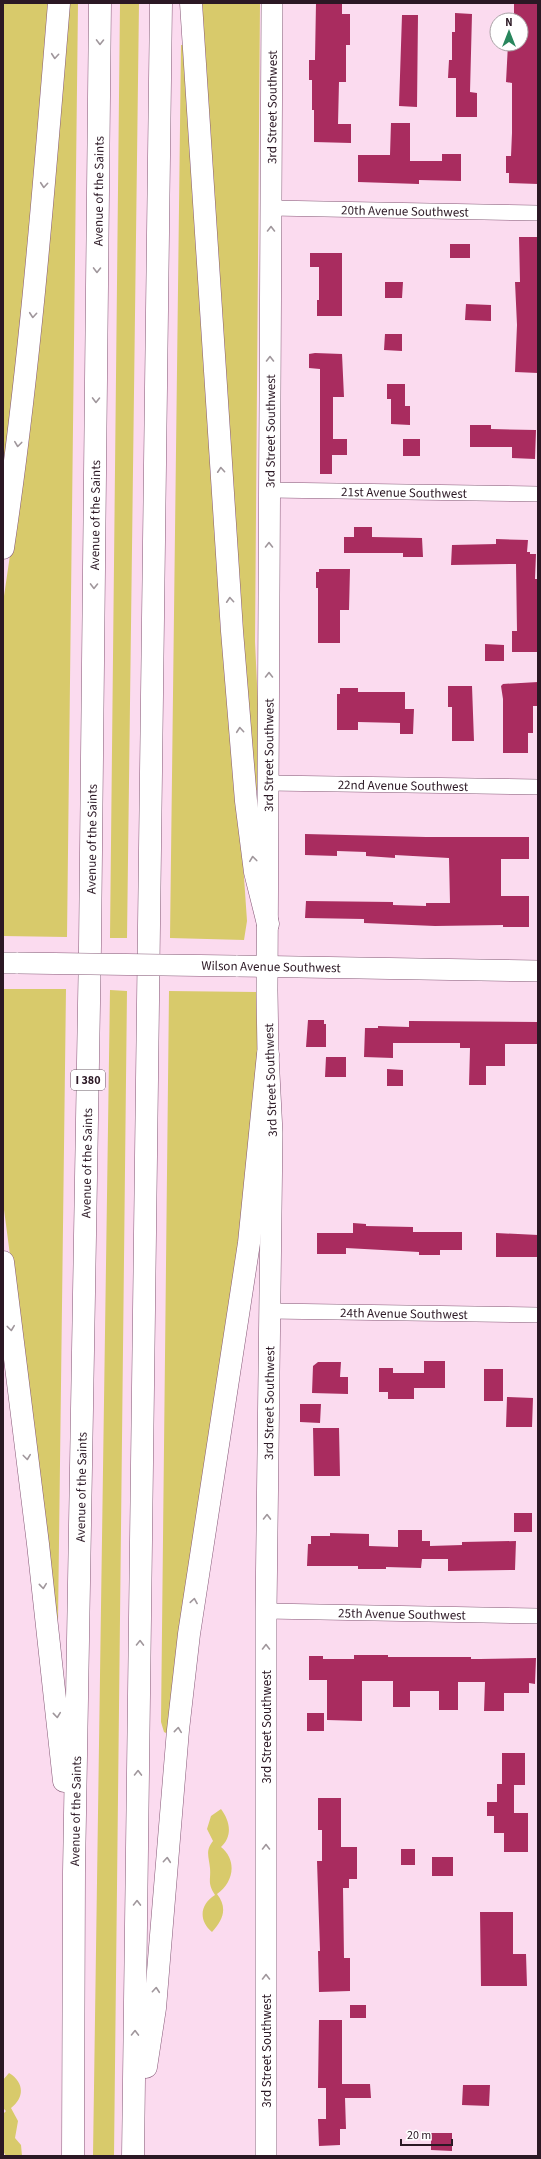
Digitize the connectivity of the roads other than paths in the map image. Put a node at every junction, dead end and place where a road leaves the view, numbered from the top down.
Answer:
1 (59, 3) edge
2 (100, 3) edge
3 (161, 3) edge
4 (191, 3) edge
5 (272, 3) edge
6 (271, 208) junction
7 (538, 213) edge
8 (269, 490) junction
9 (538, 494) edge
10 (3, 548) edge
11 (268, 783) junction
12 (538, 787) edge
13 (268, 924) junction
14 (10, 963) edge
15 (268, 966) junction
16 (538, 971) edge
17 (268, 1054) junction
18 (3, 1262) edge
19 (270, 1311) junction
20 (538, 1315) edge
21 (266, 1611) junction
22 (538, 1616) edge
23 (74, 1872) junction
24 (134, 2125) junction
25 (73, 2156) edge
26 (134, 2156) edge
27 (266, 2156) edge

1 -> 10 highway
2 -> 23 highway, Avenue of the Saints / I 380
24 -> 3 highway
13 -> 4 highway
5 - 6 street, 3rd Street Southwest
6 - 7 street, 20th Avenue Southwest
8 -> 6 street, 3rd Street Southwest
8 - 9 street, 21st Avenue Southwest
11 -> 8 street, 3rd Street Southwest
11 - 12 street, 22nd Avenue Southwest
11 - 13 street, 3rd Street Southwest
13 - 15 street, 3rd Street Southwest
14 - 15 street, Wilson Avenue Southwest, bridge
15 - 16 street, Wilson Avenue Southwest
15 - 17 street, 3rd Street Southwest
17 - 19 street, 3rd Street Southwest
24 -> 17 highway
18 -> 23 highway
19 - 20 street, 24th Avenue Southwest
21 -> 19 street, 3rd Street Southwest
21 - 22 street, 25th Avenue Southwest
27 -> 21 street, 3rd Street Southwest
23 - 25 highway, Avenue of the Saints / I 380
24 - 26 highway

